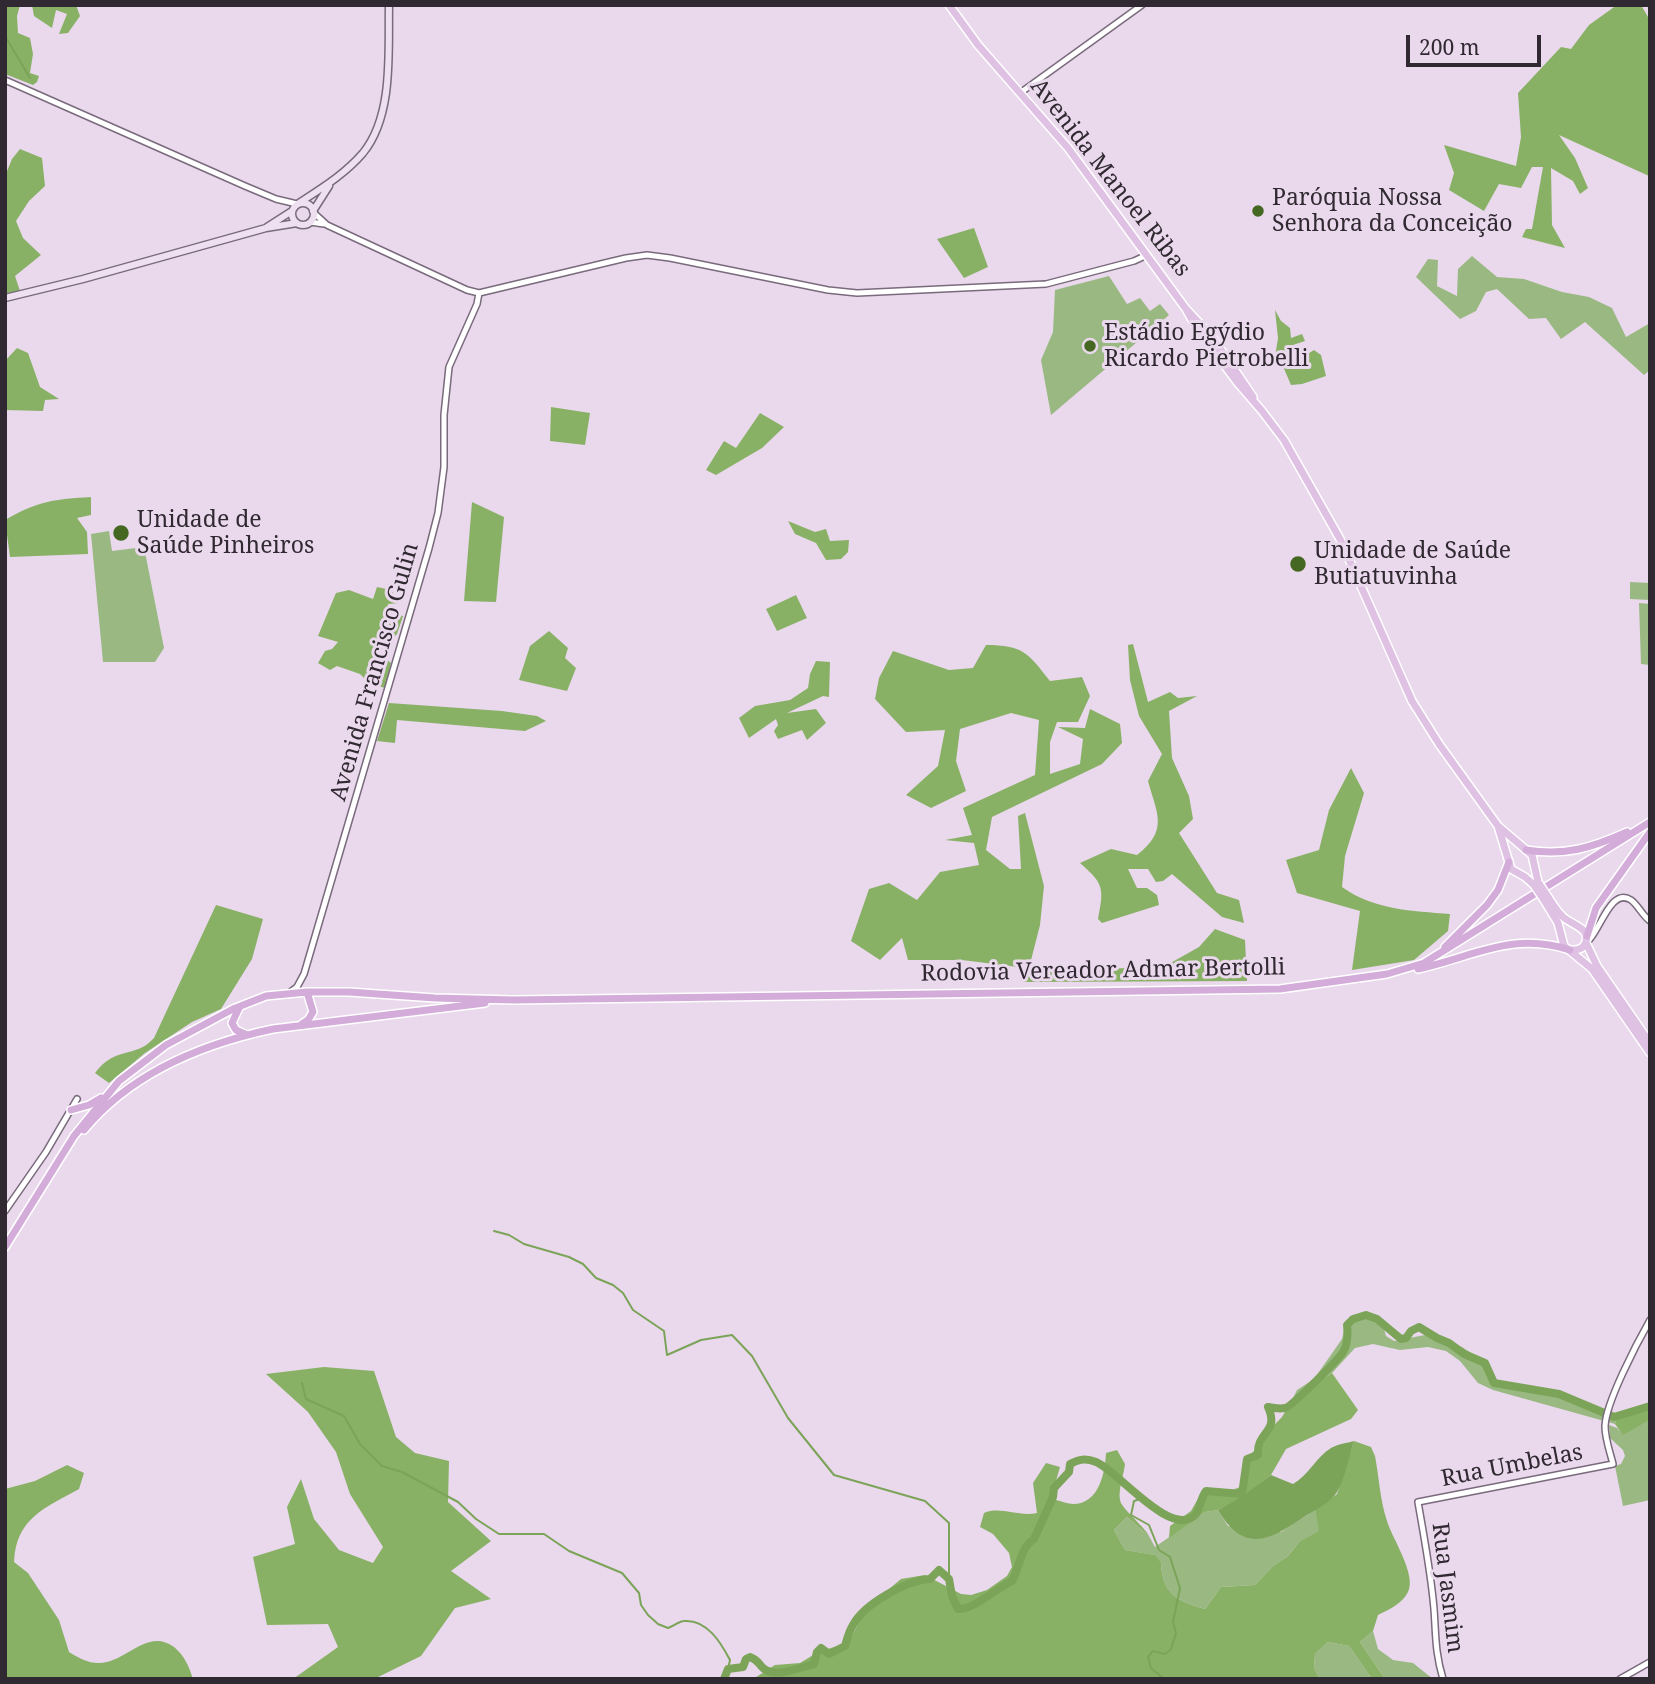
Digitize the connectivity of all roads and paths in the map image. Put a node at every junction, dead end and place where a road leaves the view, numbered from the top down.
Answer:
1 (389, 5) edge
2 (949, 5) edge
3 (1142, 5) edge
4 (5, 80) edge
5 (1020, 93) junction
6 (331, 183) junction
7 (295, 207) junction
8 (313, 212) junction
9 (310, 222) junction
10 (297, 223) junction
11 (327, 225) junction
12 (266, 228) junction
13 (1147, 255) junction
14 (479, 293) junction
15 (5, 298) edge
16 (1186, 309) junction
17 (1219, 358) junction
18 (1238, 373) junction
19 (1258, 405) junction
20 (1650, 822) edge
21 (1497, 826) junction
22 (1650, 832) edge
23 (1526, 850) junction
24 (1509, 862) junction
25 (1534, 865) junction
26 (1521, 874) junction
27 (1536, 884) junction
28 (1556, 913) junction
29 (1650, 921) edge
30 (1573, 925) junction
31 (1562, 934) junction
32 (1586, 939) junction
33 (1570, 950) junction
34 (1430, 960) junction
35 (1399, 972) junction
36 (304, 974) junction
37 (307, 992) junction
38 (289, 993) junction
39 (514, 1000) junction
40 (242, 1005) junction
41 (298, 1026) junction
42 (247, 1035) junction
43 (1650, 1043) edge
44 (1650, 1053) edge
45 (107, 1094) junction
46 (77, 1098) joint
47 (85, 1107) junction
48 (71, 1110) junction
49 (61, 1158) junction
50 (5, 1211) edge
51 (5, 1247) edge
52 (1650, 1320) edge
53 (1418, 1502) joint
54 (1650, 1662) edge
55 (1443, 1679) edge
56 (1620, 1679) edge

1 - 6 main road
2 - 5 main road, Avenida Manoel Ribas
3 - 5 street
4 - 7 street
5 - 13 main road, Avenida Manoel Ribas
6 - 7 main road
6 - 8 main road
7 - 8 main road
7 - 10 main road
7 - 12 main road
8 - 9 main road
8 - 11 street
9 - 10 main road
9 - 11 street
10 - 12 main road
11 - 14 street
12 - 15 main road
13 - 14 street
13 - 16 main road, Avenida Manoel Ribas
14 - 36 street, Avenida Francisco Gulin
16 - 17 main road, Avenida Manoel Ribas
16 - 18 main road, Avenida Manoel Ribas
17 - 18 main road
17 - 19 main road, Avenida Manoel Ribas
18 - 19 main road, Avenida Manoel Ribas
19 - 21 main road, Avenida Manoel Ribas
20 - 23 highway
20 - 34 highway, Rodovia Vereador Admar Bertolli
21 - 23 main road, Avenida Manoel Ribas
21 - 24 main road, Avenida Manoel Ribas
22 - 32 highway
23 - 24 main road
23 - 25 main road
24 - 26 main road
24 - 34 highway
25 - 26 main road
25 - 27 main road
26 - 27 main road
27 - 28 main road, bridge
28 - 30 main road
28 - 31 main road
29 - 32 street
30 - 31 main road
30 - 32 main road
31 - 33 main road
32 - 33 main road
32 - 43 main road
33 - 35 highway
33 - 44 main road
34 - 35 highway, Rodovia Vereador Admar Bertolli
35 - 39 highway, Rodovia Vereador Admar Bertolli
36 - 37 street, Avenida Francisco Gulin
36 - 38 street, Avenida Francisco Gulin
37 - 38 highway, Rodovia Vereador Admar Bertolli
37 - 39 highway, Rodovia Vereador Admar Bertolli
37 - 41 highway
38 - 40 highway, Rodovia Vereador Admar Bertolli
39 - 41 highway, Rodovia Vereador Admar Bertolli
40 - 42 highway
40 - 45 highway, Rodovia Vereador Admar Bertolli
41 - 42 highway, Rodovia Vereador Admar Bertolli
42 - 49 highway, Rodovia Vereador Admar Bertolli
45 - 47 highway
45 - 49 highway, Rodovia Vereador Admar Bertolli
46 - 47 highway
46 - 48 street
47 - 48 highway
48 - 50 street
49 - 51 highway, Rodovia Vereador Admar Bertolli
52 - 53 street, Rua Umbelas
53 - 55 street, Rua Jasmim
54 - 56 street

